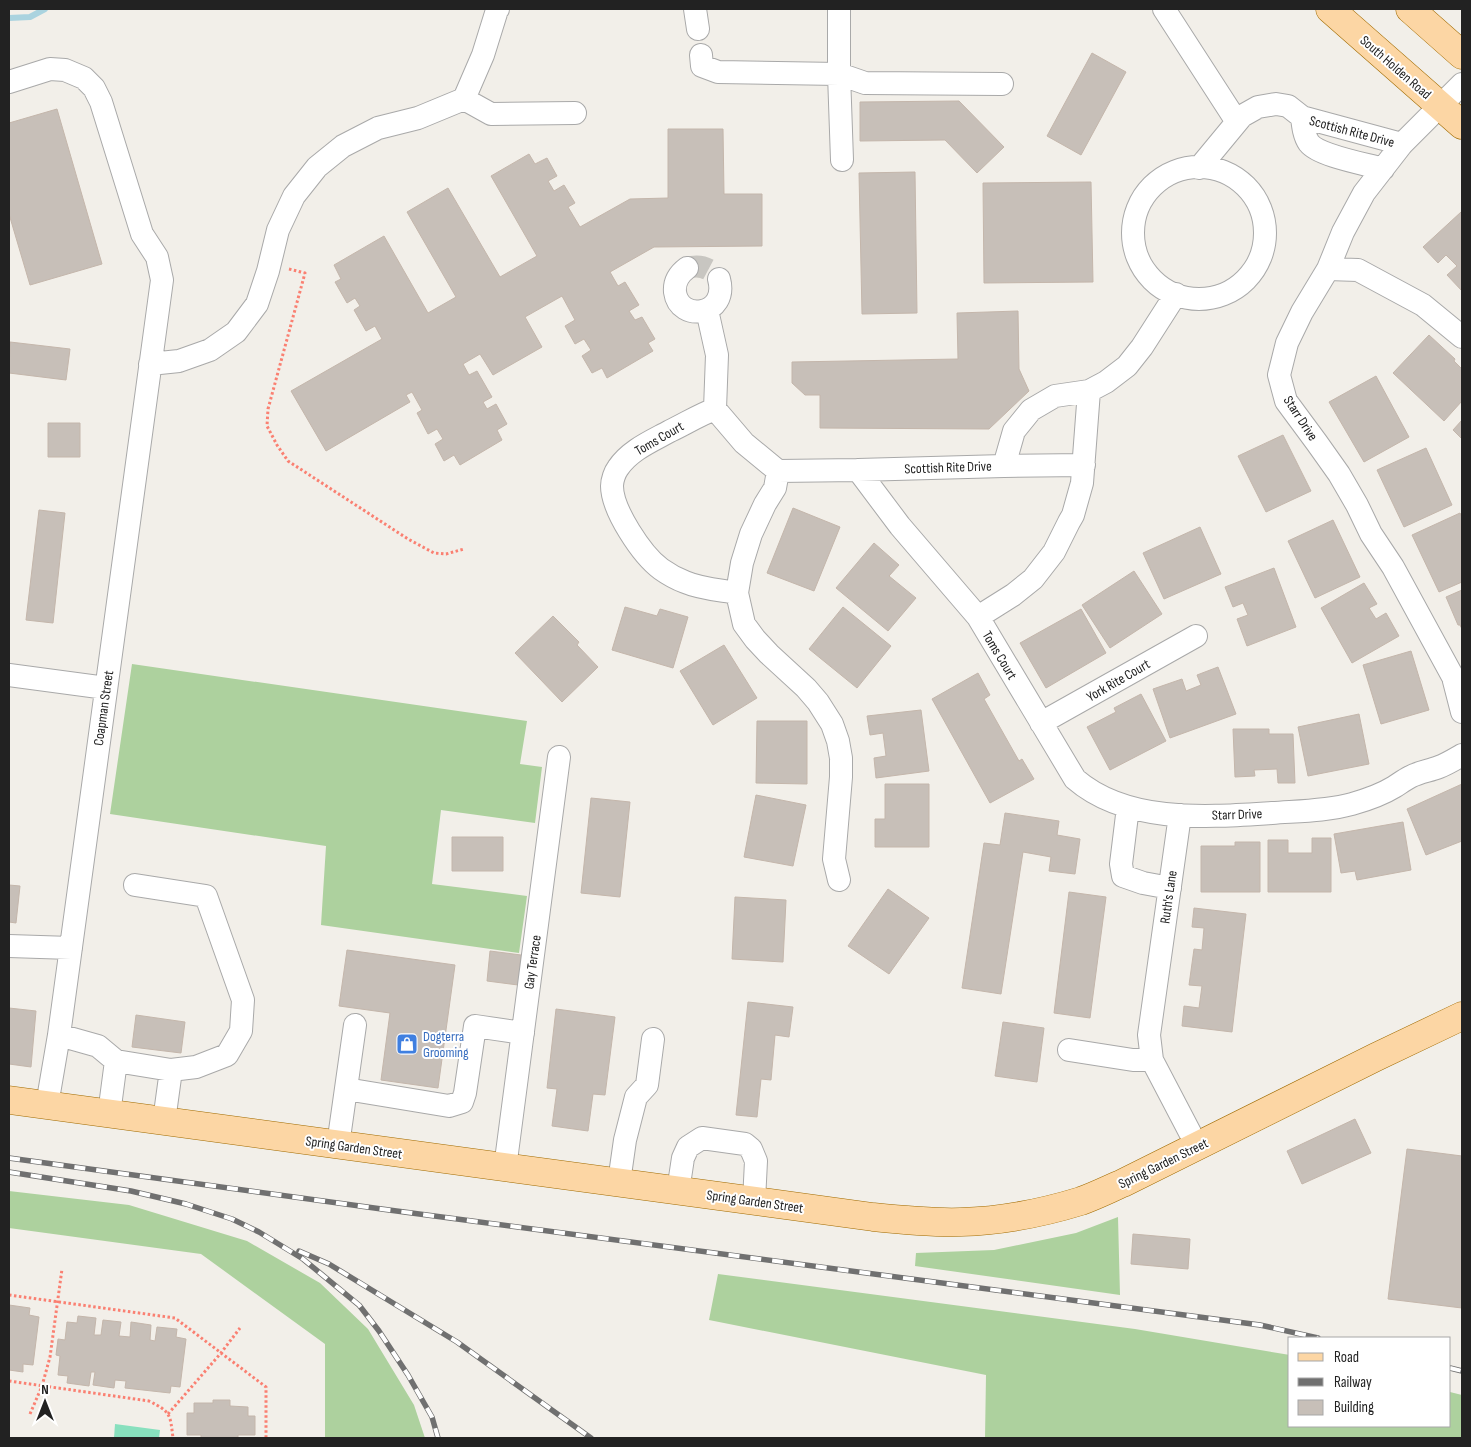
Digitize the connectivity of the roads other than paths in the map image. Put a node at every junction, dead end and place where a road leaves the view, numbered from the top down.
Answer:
1 (498, 9) edge
2 (839, 9) edge
3 (1164, 9) edge
4 (1330, 9) edge
5 (1410, 9) edge
6 (701, 55) dead end
7 (1462, 55) edge
8 (839, 74) junction
9 (9, 82) edge
10 (1002, 84) dead end
11 (1462, 84) edge
12 (464, 99) junction
13 (1441, 106) junction
14 (575, 113) dead end
15 (1302, 117) junction
16 (1237, 122) junction
17 (1328, 125) junction
18 (1462, 125) edge
19 (1402, 144) junction
20 (1318, 150) junction
21 (842, 160) dead end
22 (1199, 168) junction
23 (1383, 169) junction
24 (687, 268) dead end
25 (1328, 269) junction
26 (719, 279) dead end
27 (1176, 294) junction
28 (706, 310) junction
29 (1462, 337) edge
30 (150, 364) junction
31 (1089, 391) junction
32 (715, 409) junction
33 (1004, 466) junction
34 (1084, 466) junction
35 (858, 470) junction
36 (778, 471) junction
37 (737, 593) junction
38 (978, 617) junction
39 (1196, 636) dead end
40 (9, 675) edge
41 (106, 688) junction
42 (1462, 712) edge
43 (1041, 724) junction
44 (1462, 755) edge
45 (559, 757) dead end
46 (1128, 807) junction
47 (1180, 815) junction
48 (839, 880) dead end
49 (134, 885) dead end
50 (1170, 888) junction
51 (9, 946) edge
52 (71, 948) junction
53 (1462, 1016) edge
54 (355, 1025) dead end
55 (523, 1034) junction
56 (59, 1036) junction
57 (653, 1039) dead end
58 (1069, 1050) dead end
59 (1152, 1060) junction
60 (116, 1061) junction
61 (171, 1070) junction
62 (346, 1089) junction
63 (9, 1100) edge
64 (47, 1105) junction
65 (109, 1114) junction
66 (164, 1121) junction
67 (338, 1145) junction
68 (1198, 1146) junction
69 (505, 1168) junction
70 (619, 1182) junction
71 (678, 1191) junction
72 (754, 1201) junction

1 - 12 street
2 - 8 street
3 - 16 street
4 - 13 main road, South Holden Road
5 - 7 main road
6 - 8 street
8 - 10 street
8 - 21 street
9 - 30 street, Coapman Street
11 - 13 street, Starr Drive
12 - 14 street
12 - 30 street
13 - 18 main road, South Holden Road
13 - 19 street, Starr Drive
15 - 16 street, Scottish Rite Drive
15 - 17 street, Scottish Rite Drive
15 - 20 street, Scottish Rite Drive
16 - 22 street, Scottish Rite Drive
17 - 19 street, Scottish Rite Drive
17 - 20 street
19 - 23 street, Starr Drive
20 - 23 street, Scottish Rite Drive
22 - 27 street
22 - 27 street
23 - 25 street, Starr Drive
24 - 28 street
25 - 29 street
25 - 42 street, Starr Drive
26 - 28 street
27 - 31 street, Scottish Rite Drive
28 - 32 street
30 - 41 street, Coapman Street
31 - 33 street, Scottish Rite Drive
31 - 34 street
32 - 36 street
32 - 37 street, Toms Court
33 - 34 street
33 - 35 street, Scottish Rite Drive
34 - 38 street
35 - 36 street
35 - 38 street, Toms Court
36 - 37 street
37 - 48 street
38 - 43 street, Toms Court
39 - 43 street, York Rite Court
40 - 41 street
41 - 52 street, Coapman Street
43 - 46 street
44 - 47 street, Starr Drive
45 - 55 street, Gay Terrace
46 - 47 street
46 - 50 street
47 - 50 street, Ruth's Lane
49 - 61 street
50 - 59 street, Ruth's Lane
51 - 52 street
52 - 56 street, Coapman Street
53 - 68 main road, Spring Garden Street
54 - 62 street
55 - 62 street
55 - 69 street, Gay Terrace
56 - 60 street
56 - 64 street, Coapman Street
57 - 70 street
58 - 59 street
59 - 68 street, Ruth's Lane
60 - 61 street
60 - 65 street
61 - 66 street
62 - 67 street
63 - 64 main road, Spring Garden Street
64 - 65 main road, Spring Garden Street
65 - 66 main road, Spring Garden Street
66 - 67 main road, Spring Garden Street
67 - 69 main road, Spring Garden Street
68 - 72 main road, Spring Garden Street
69 - 70 main road, Spring Garden Street
70 - 71 main road, Spring Garden Street
71 - 72 main road, Spring Garden Street
71 - 72 street

